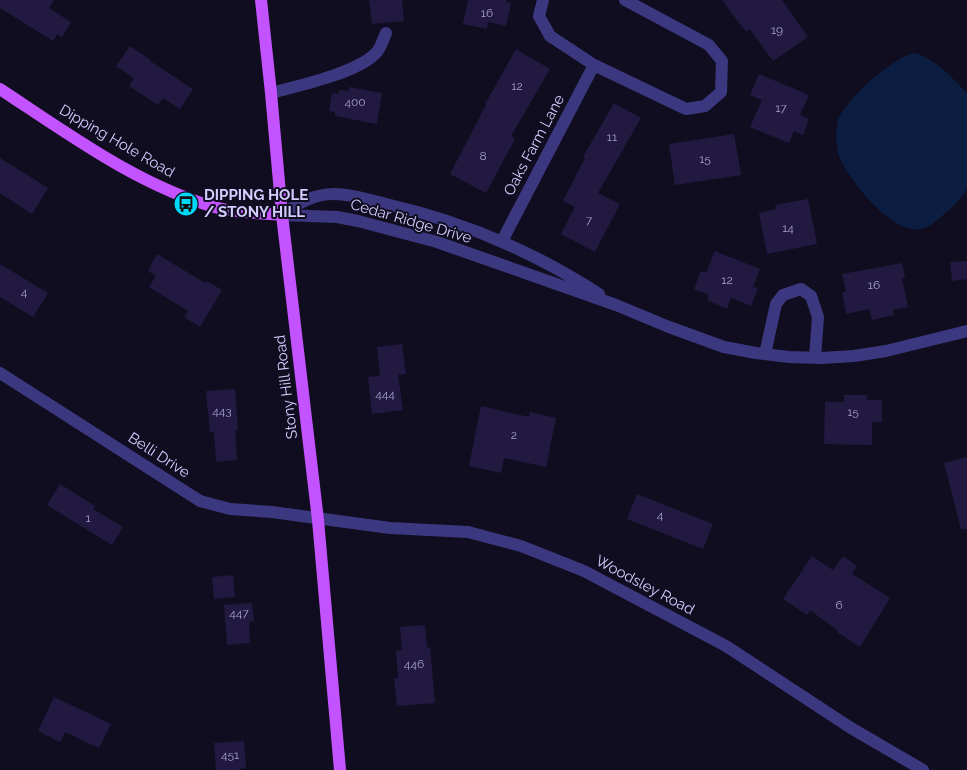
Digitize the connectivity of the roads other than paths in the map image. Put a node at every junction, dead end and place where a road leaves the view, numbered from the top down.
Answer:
1 (261, 0) edge
2 (542, 0) edge
3 (625, 0) edge
4 (386, 33) dead end
5 (594, 64) junction
6 (0, 89) edge
7 (272, 93) junction
8 (282, 216) junction
9 (502, 242) junction
10 (616, 305) junction
11 (967, 331) edge
12 (765, 354) junction
13 (815, 358) junction
14 (0, 373) edge
15 (318, 520) junction
16 (340, 770) edge
17 (923, 770) edge

1 - 7 main road, Stony Hill Road
2 - 5 street
3 - 5 street
4 - 7 street
5 - 9 street, Oaks Farm Lane
6 - 8 main road, Dipping Hole Road
7 - 8 main road, Stony Hill Road
8 - 9 street, Cedar Ridge Drive
8 - 10 street, Cedar Ridge Drive
8 - 15 main road, Stony Hill Road
9 - 10 street, Cedar Ridge Drive
10 - 12 street, Cedar Ridge Drive
11 - 13 street, Cedar Ridge Drive
12 - 13 street, Cedar Ridge Drive
12 - 13 street
14 - 15 street, Belli Drive
15 - 16 main road, Stony Hill Road
15 - 17 street, Woodsley Road

